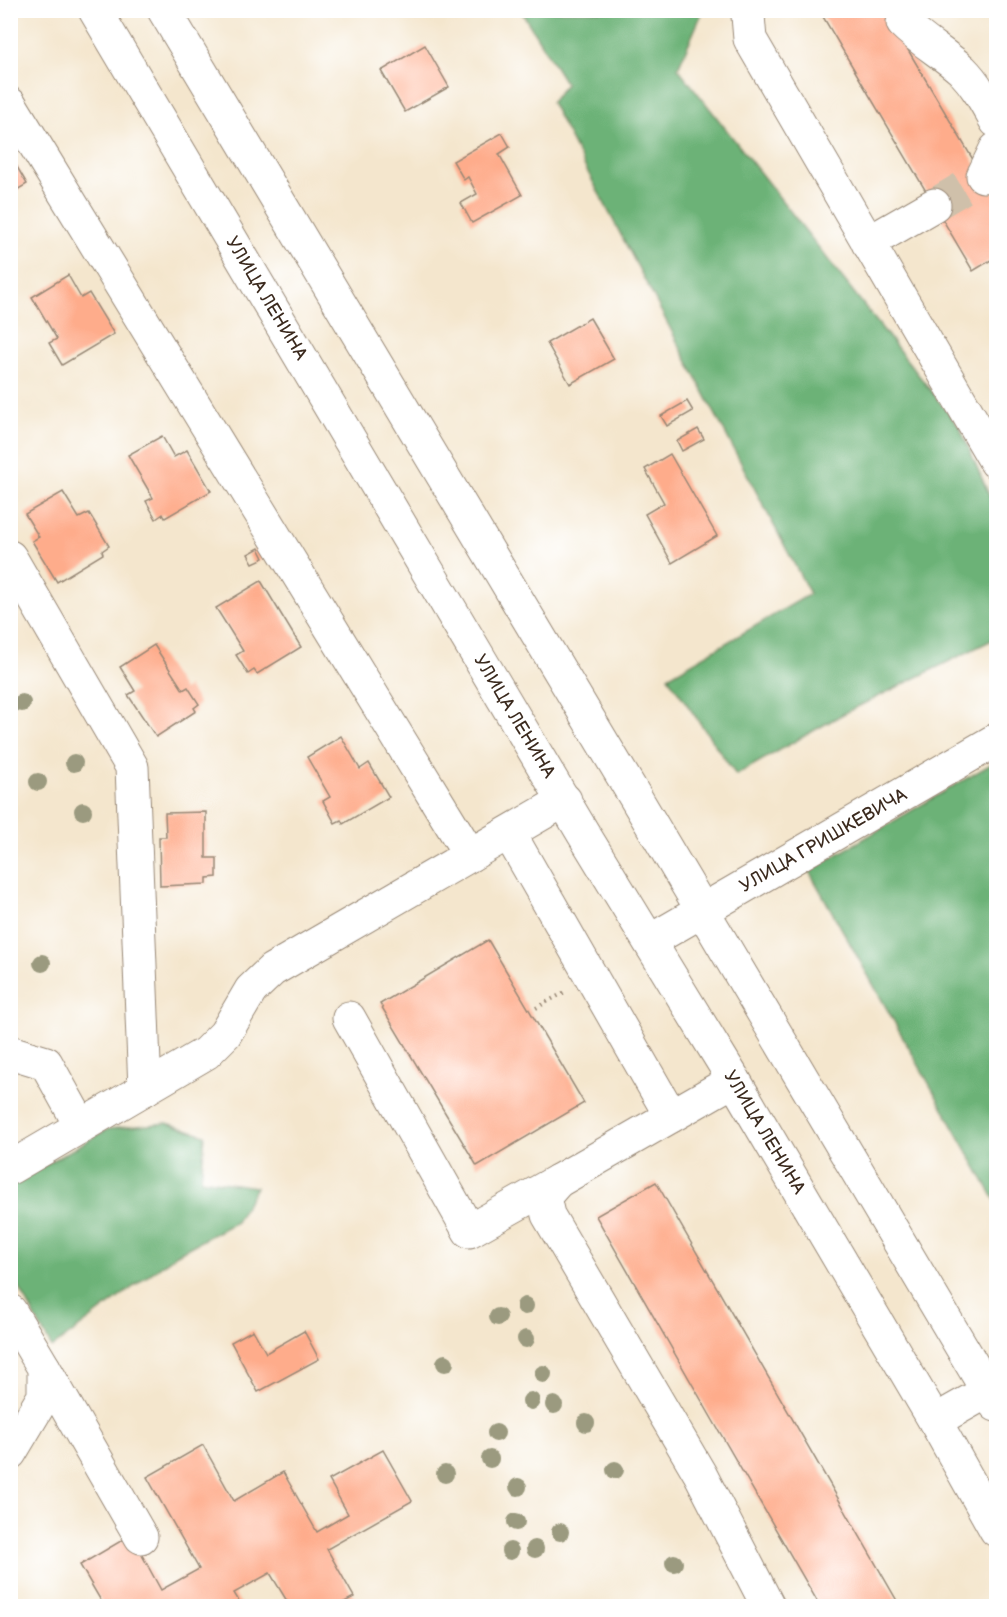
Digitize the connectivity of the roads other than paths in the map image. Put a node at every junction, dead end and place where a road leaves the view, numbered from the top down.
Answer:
1 (95, 10) edge
2 (164, 10) edge
3 (751, 10) edge
4 (903, 23) dead end
5 (10, 104) edge
6 (996, 121) edge
7 (934, 205) tunnel mouth
8 (868, 243) junction
9 (987, 424) edge
10 (996, 462) edge
11 (10, 557) edge
12 (996, 740) edge
13 (566, 800) junction
14 (509, 833) junction
15 (470, 855) junction
16 (702, 911) junction
17 (650, 941) junction
18 (349, 1018) dead end
19 (10, 1052) edge
20 (734, 1080) junction
21 (145, 1089) junction
22 (671, 1116) junction
23 (81, 1126) junction
24 (10, 1168) edge
25 (558, 1181) junction
26 (10, 1311) edge
27 (44, 1368) junction
28 (992, 1398) edge
29 (935, 1421) junction
30 (10, 1453) edge
31 (996, 1530) edge
32 (141, 1537) dead end
33 (768, 1606) edge

1 - 13 street, УЛИЦА ЛЕНИНА
2 - 16 street
3 - 8 street
4 - 6 street
5 - 15 street
7 - 8 street
8 - 9 street
9 - 10 street
11 - 21 street
12 - 16 street, УЛИЦА ГРИШКЕВИЧА
13 - 14 street
13 - 17 street, УЛИЦА ЛЕНИНА
14 - 15 street
14 - 22 street
15 - 21 street
16 - 17 street, УЛИЦА ГРИШКЕВИЧА
16 - 28 street
17 - 20 street, УЛИЦА ЛЕНИНА
18 - 25 street
19 - 23 street
20 - 22 street
20 - 29 street, УЛИЦА ЛЕНИНА
21 - 23 street
22 - 25 street
23 - 24 street
25 - 33 street
26 - 27 street
27 - 30 street
27 - 32 street
28 - 29 street
29 - 31 street, УЛИЦА ЛЕНИНА

